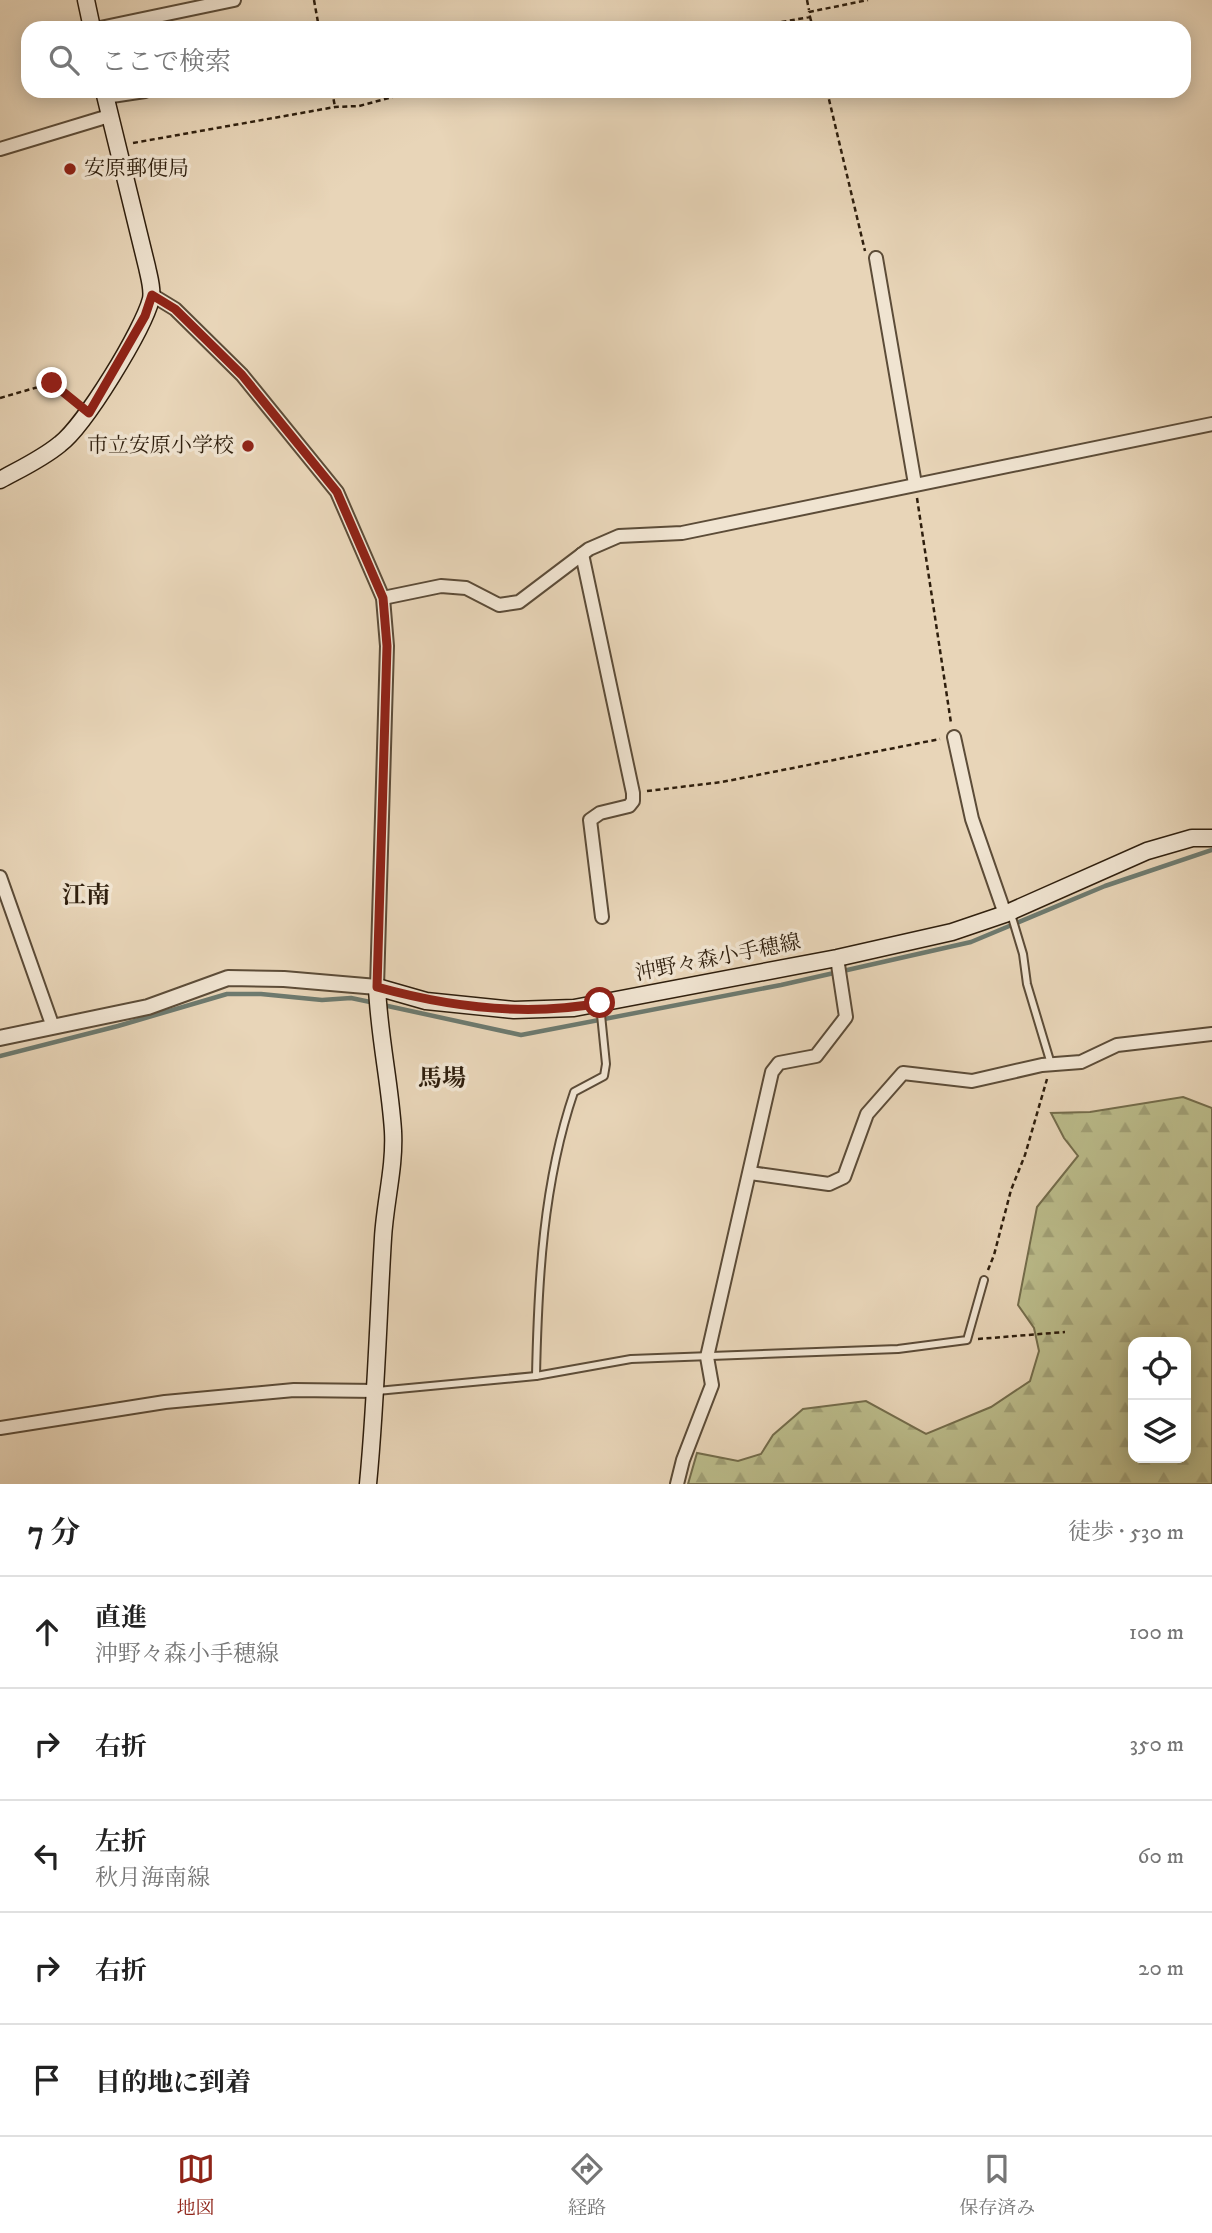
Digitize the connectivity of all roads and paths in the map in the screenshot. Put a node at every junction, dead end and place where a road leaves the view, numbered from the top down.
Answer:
1 (86, 0) edge
2 (234, 0) edge
3 (314, 0) edge
4 (807, 0) edge
5 (868, 0) edge
6 (809, 12) junction
7 (810, 17) junction
8 (90, 21) edge
9 (134, 21) edge
10 (318, 21) edge
11 (787, 21) edge
12 (811, 21) edge
13 (105, 98) edge
14 (333, 98) edge
15 (389, 98) edge
16 (829, 98) edge
17 (335, 107) junction
18 (109, 116) junction
19 (117, 146) junction
20 (0, 149) edge
21 (876, 258) joint
22 (152, 295) junction
23 (0, 398) edge
24 (89, 413) junction
25 (1212, 424) edge
26 (0, 480) edge
27 (915, 484) junction
28 (582, 554) junction
29 (383, 598) junction
30 (954, 737) junction
31 (633, 793) junction
32 (1212, 838) edge
33 (0, 877) edge
34 (1007, 913) junction
35 (602, 917) dead end
36 (837, 958) junction
37 (377, 987) junction
38 (600, 1003) junction
39 (53, 1027) junction
40 (1212, 1034) edge
41 (0, 1038) edge
42 (1051, 1064) junction
43 (750, 1173) junction
44 (984, 1280) joint
45 (1065, 1332) dead end
46 (967, 1340) junction
47 (707, 1357) junction
48 (536, 1376) junction
49 (377, 1391) junction
50 (0, 1429) edge
51 (368, 1484) edge
52 (677, 1484) edge

1 - 8 main road
2 - 9 street
3 - 10 path
4 - 6 path
5 - 6 path
6 - 7 path
7 - 11 path
7 - 12 path
13 - 18 main road
14 - 17 path
15 - 17 path
16 - 21 path
17 - 19 path
18 - 19 main road
18 - 20 street
19 - 22 main road
21 - 27 street
22 - 24 main road
22 - 29 street
23 - 24 path
24 - 26 main road
25 - 27 street
27 - 28 street
27 - 30 path
28 - 29 street
28 - 31 street
29 - 37 street
30 - 31 path
30 - 34 street
31 - 35 street
32 - 34 main road, 沖野々森小手穂線
33 - 39 street
34 - 36 main road, 沖野々森小手穂線
34 - 42 lane
36 - 38 main road, 沖野々森小手穂線
36 - 43 street
37 - 38 main road, 沖野々森小手穂線
37 - 39 street
37 - 49 main road
38 - 48 lane
39 - 41 street
40 - 42 street
42 - 43 street
42 - 44 path
43 - 47 street
44 - 46 lane
45 - 46 path
46 - 47 lane
47 - 48 lane
47 - 52 street
48 - 49 lane
49 - 50 street
49 - 51 main road

